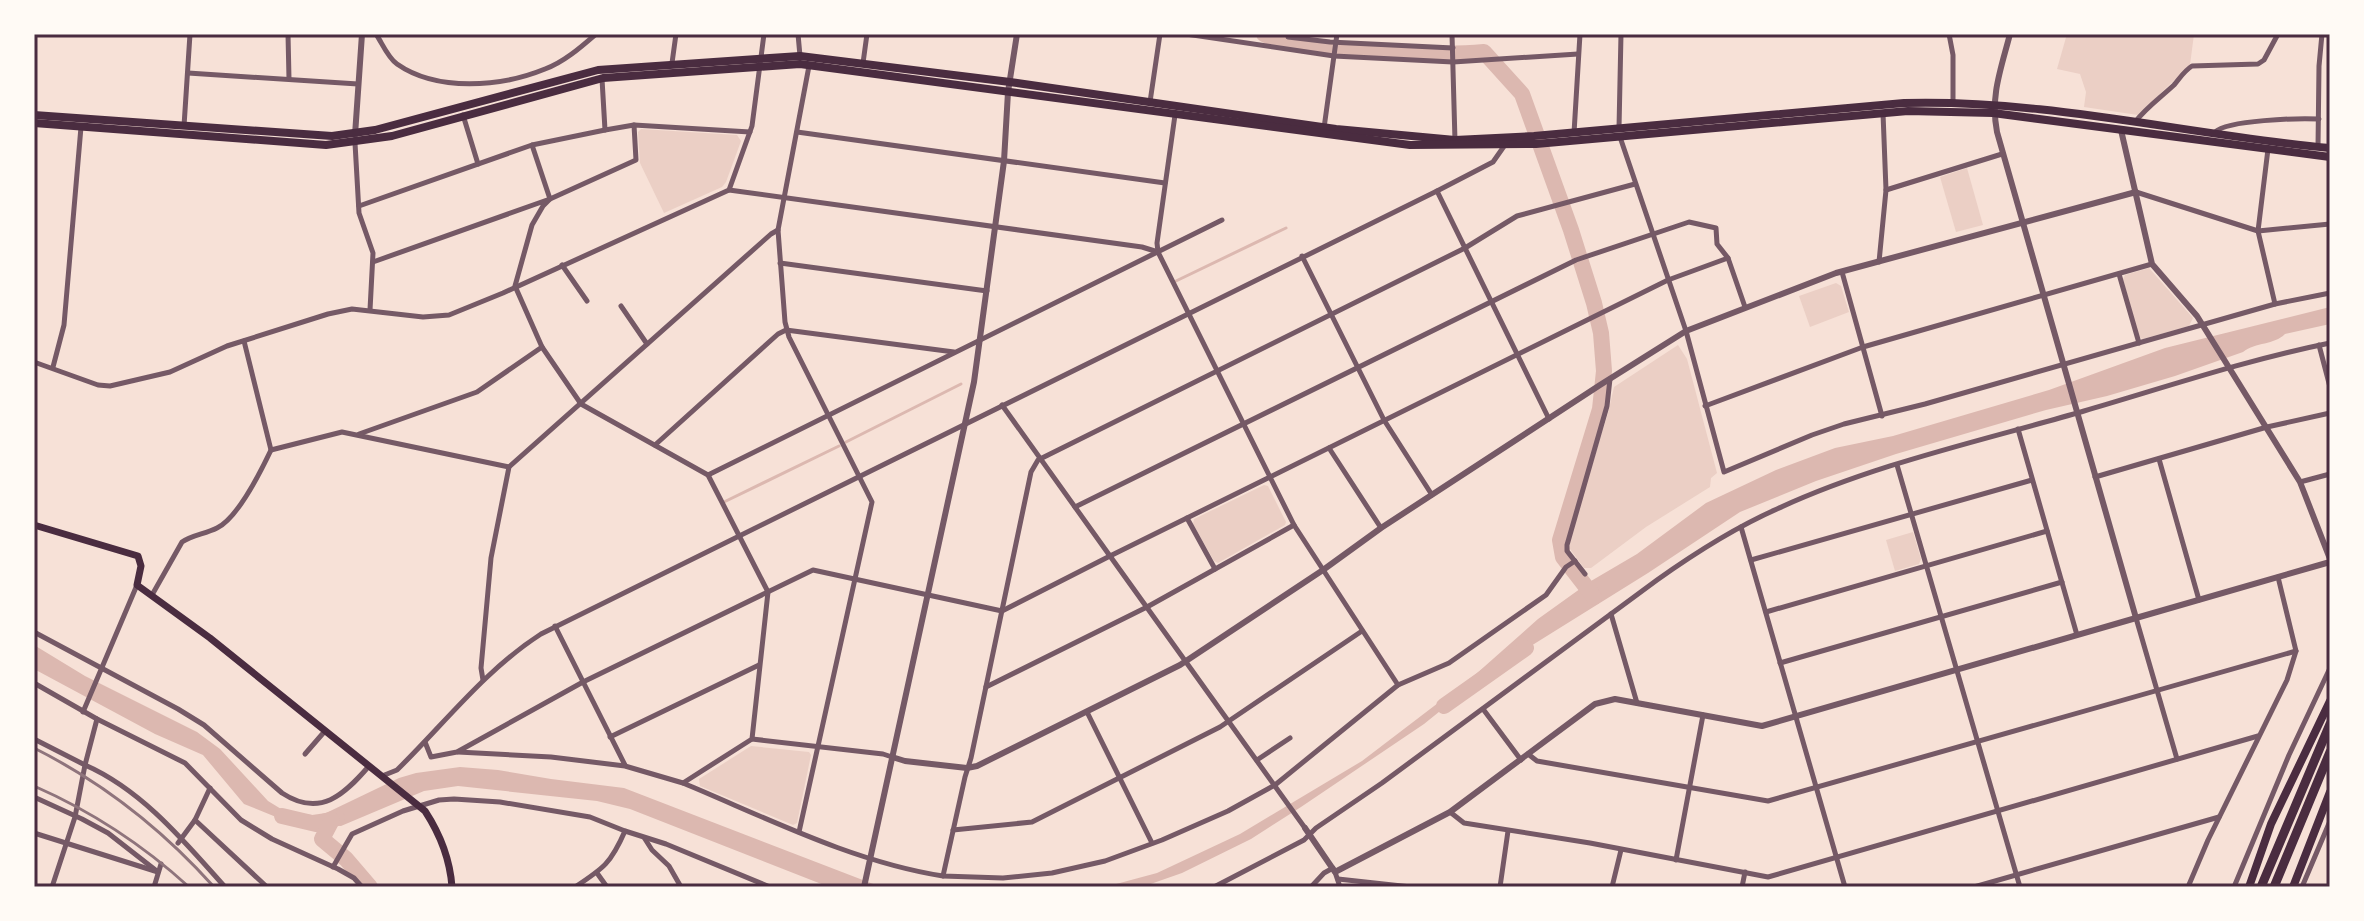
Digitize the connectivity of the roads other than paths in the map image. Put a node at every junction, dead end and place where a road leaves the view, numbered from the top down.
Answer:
1 (190, 34) edge
2 (288, 34) edge
3 (362, 34) edge
4 (376, 34) edge
5 (596, 34) edge
6 (676, 34) edge
7 (764, 34) edge
8 (798, 34) edge
9 (867, 34) edge
10 (1017, 34) edge
11 (1160, 34) edge
12 (1186, 34) edge
13 (1288, 34) edge
14 (1337, 34) edge
15 (1452, 34) edge
16 (1580, 34) edge
17 (1621, 34) edge
18 (1949, 34) edge
19 (2010, 34) edge
20 (2278, 34) edge
21 (2322, 34) edge
22 (1334, 48) junction
23 (1578, 54) junction
24 (1453, 55) junction
25 (800, 56) junction
26 (761, 62) junction
27 (672, 63) junction
28 (863, 63) junction
29 (809, 65) junction
30 (2330, 72) edge
31 (188, 73) junction
32 (2319, 74) junction
33 (603, 78) junction
34 (289, 79) junction
35 (358, 84) junction
36 (1009, 87) junction
37 (1953, 101) junction
38 (1150, 103) junction
39 (1993, 109) junction
40 (1883, 113) junction
41 (34, 115) edge
42 (463, 115) junction
43 (1175, 115) junction
44 (2319, 119) junction
45 (2134, 122) junction
46 (34, 123) edge
47 (634, 125) junction
48 (81, 127) junction
49 (605, 130) junction
50 (2121, 130) junction
51 (184, 131) junction
52 (1324, 131) junction
53 (750, 132) junction
54 (797, 132) junction
55 (1620, 132) junction
56 (2214, 133) junction
57 (1574, 136) junction
58 (355, 138) junction
59 (1508, 141) junction
60 (1455, 143) junction
61 (532, 145) junction
62 (2318, 147) junction
63 (2330, 148) edge
64 (2268, 149) junction
65 (2002, 154) junction
66 (2330, 157) edge
67 (1004, 161) junction
68 (478, 164) junction
69 (1165, 183) junction
70 (1635, 184) junction
71 (729, 190) junction
72 (1886, 190) junction
73 (1437, 191) junction
74 (2136, 192) junction
75 (784, 198) junction
76 (550, 199) junction
77 (359, 206) junction
78 (1222, 220) dead end
79 (2022, 222) junction
80 (2330, 224) edge
81 (995, 227) junction
82 (778, 230) junction
83 (2258, 231) junction
84 (1653, 235) junction
85 (1465, 248) junction
86 (1158, 252) junction
87 (1302, 256) junction
88 (1728, 258) junction
89 (373, 262) junction
90 (1879, 262) junction
91 (780, 263) junction
92 (2152, 264) junction
93 (562, 265) junction
94 (1842, 272) junction
95 (2119, 274) junction
96 (1668, 280) junction
97 (515, 286) junction
98 (987, 291) junction
99 (2330, 293) edge
100 (2044, 295) junction
101 (587, 301) dead end
102 (1492, 301) junction
103 (2275, 304) junction
104 (621, 306) dead end
105 (1745, 307) junction
106 (370, 310) junction
107 (1189, 312) junction
108 (1331, 313) junction
109 (2205, 328) junction
110 (786, 330) junction
111 (1686, 331) junction
112 (979, 340) junction
113 (244, 341) junction
114 (2139, 343) junction
115 (2330, 343) edge
116 (647, 344) junction
117 (2319, 345) junction
118 (542, 347) junction
119 (1863, 347) junction
120 (955, 352) junction
121 (1518, 354) junction
122 (34, 362) edge
123 (2228, 365) junction
124 (53, 367) junction
125 (1358, 367) junction
126 (2064, 368) junction
127 (1218, 370) junction
128 (1606, 381) junction
129 (2330, 387) edge
130 (581, 404) junction
131 (1002, 405) junction
132 (1705, 406) junction
133 (2076, 409) junction
134 (2330, 413) edge
135 (828, 415) junction
136 (1882, 416) junction
137 (1549, 419) junction
138 (1384, 420) junction
139 (964, 423) junction
140 (1243, 423) junction
141 (2267, 427) junction
142 (2018, 429) junction
143 (358, 434) junction
144 (655, 445) junction
145 (1329, 448) junction
146 (271, 450) junction
147 (1040, 458) junction
148 (2159, 459) junction
149 (1897, 465) junction
150 (509, 467) junction
151 (2330, 474) edge
152 (708, 475) junction
153 (858, 476) junction
154 (1270, 477) junction
155 (2095, 477) junction
156 (2032, 480) junction
157 (2300, 482) junction
158 (1432, 495) junction
159 (1075, 507) junction
160 (1912, 513) junction
161 (1187, 518) junction
162 (34, 525) edge
163 (1294, 525) junction
164 (1741, 527) junction
165 (1381, 528) junction
166 (2047, 531) junction
167 (738, 535) junction
168 (1110, 556) junction
169 (1751, 560) junction
170 (2330, 561) edge
171 (1574, 562) junction
172 (1927, 565) junction
173 (1215, 569) junction
174 (1323, 570) junction
175 (1585, 574) dead end
176 (2278, 577) junction
177 (855, 579) junction
178 (2062, 582) junction
179 (137, 585) junction
180 (768, 592) junction
181 (152, 595) junction
182 (928, 595) junction
183 (2199, 601) junction
184 (1147, 607) junction
185 (1002, 611) junction
186 (1766, 612) junction
187 (1611, 614) junction
188 (1941, 617) junction
189 (2136, 618) junction
190 (555, 626) junction
191 (1362, 631) junction
192 (34, 632) edge
193 (2077, 635) junction
194 (2296, 651) junction
195 (1186, 660) junction
196 (1780, 663) junction
197 (760, 664) junction
198 (2330, 668) edge
199 (102, 670) junction
200 (1957, 670) junction
201 (483, 681) junction
202 (583, 682) junction
203 (34, 683) edge
204 (1398, 685) junction
205 (985, 688) junction
206 (2156, 690) junction
207 (2330, 701) edge
208 (1637, 704) junction
209 (1483, 709) junction
210 (84, 710) junction
211 (1087, 712) junction
212 (1703, 715) junction
213 (1796, 717) junction
214 (97, 719) junction
215 (1228, 721) junction
216 (2330, 724) edge
217 (325, 731) junction
218 (2258, 736) junction
219 (610, 737) junction
220 (1290, 738) dead end
221 (34, 739) edge
222 (752, 739) junction
223 (1978, 741) junction
224 (425, 742) junction
225 (818, 747) junction
226 (457, 752) junction
227 (2330, 752) edge
228 (305, 754) dead end
229 (1528, 754) junction
230 (892, 757) junction
231 (2177, 759) junction
232 (1257, 760) junction
233 (1521, 760) junction
234 (85, 765) junction
235 (369, 766) junction
236 (625, 766) junction
237 (967, 768) junction
238 (384, 778) junction
239 (1119, 778) junction
240 (683, 783) junction
241 (1275, 785) junction
242 (1817, 786) junction
243 (210, 788) junction
244 (1690, 788) junction
245 (2330, 792) edge
246 (34, 797) edge
247 (418, 805) junction
248 (1997, 810) junction
249 (1450, 812) junction
250 (2220, 816) junction
251 (75, 817) junction
252 (195, 820) junction
253 (2330, 821) edge
254 (953, 830) junction
255 (625, 831) junction
256 (1307, 831) junction
257 (1508, 831) junction
258 (799, 832) junction
259 (34, 833) edge
260 (644, 838) junction
261 (179, 840) junction
262 (1152, 843) junction
263 (67, 844) junction
264 (1621, 850) junction
265 (1837, 856) junction
266 (870, 858) junction
267 (1676, 860) junction
268 (161, 864) dead end
269 (334, 865) junction
270 (158, 872) junction
271 (1745, 872) junction
272 (597, 873) junction
273 (1335, 873) junction
274 (2016, 875) junction
275 (943, 876) junction
276 (52, 887) edge
277 (154, 887) edge
278 (225, 887) edge
279 (267, 887) edge
280 (362, 887) edge
281 (452, 887) edge
282 (575, 887) edge
283 (607, 887) edge
284 (681, 887) edge
285 (770, 887) edge
286 (864, 887) edge
287 (1214, 887) edge
288 (1311, 887) edge
289 (1340, 887) edge
290 (1411, 887) edge
291 (1500, 887) edge
292 (1612, 887) edge
293 (1742, 887) edge
294 (1845, 887) edge
295 (1974, 887) edge
296 (2020, 887) edge
297 (2188, 887) edge
298 (2234, 887) edge
299 (2249, 887) edge
300 (2261, 887) edge
301 (2274, 887) edge
302 (2293, 887) edge
303 (2302, 887) edge

1 - 31 street
2 - 34 street
3 - 35 street
4 - 5 street
6 - 27 street
7 - 26 street
8 - 25 street
9 - 28 street
10 - 36 street
11 - 38 street
12 - 22 street
13 - 22 street
14 - 22 street
15 - 24 street
16 - 23 street
17 - 55 street
18 - 37 street
19 - 39 street
20 - 45 street
21 - 32 street
22 - 24 street
22 - 24 street
22 - 52 street
23 - 24 street
23 - 57 street
24 - 60 street
25 - 26 main road
25 - 28 main road
26 - 27 main road
26 - 29 main road
26 - 33 main road
26 - 53 street
27 - 58 main road
28 - 36 main road
29 - 36 main road
29 - 54 street
30 - 32 street
31 - 34 street
31 - 51 street
32 - 44 street
33 - 42 main road
33 - 49 street
34 - 35 street
35 - 58 street
36 - 38 main road
36 - 43 main road
36 - 67 street
37 - 39 main road
37 - 55 main road
38 - 52 main road
39 - 40 main road
39 - 45 main road
39 - 50 main road
39 - 65 street
40 - 55 main road
40 - 72 street
41 - 51 main road
42 - 58 main road
42 - 68 street
43 - 52 main road
43 - 69 street
44 - 56 street
44 - 62 street
45 - 56 main road
46 - 48 main road
47 - 49 street
47 - 53 street
47 - 76 street
48 - 51 main road
48 - 124 street
49 - 61 street
50 - 64 main road
50 - 74 street
51 - 58 main road
52 - 60 main road
53 - 71 street
54 - 67 street
54 - 75 street
55 - 57 main road
55 - 70 street
56 - 62 main road
57 - 59 main road
58 - 77 street
59 - 60 main road
59 - 73 street
61 - 68 street
61 - 76 street
62 - 63 main road
64 - 66 main road
64 - 83 street
65 - 72 street
65 - 79 street
67 - 69 street
67 - 81 street
68 - 77 street
69 - 86 street
70 - 84 street
70 - 85 street
71 - 75 street
71 - 93 street
72 - 90 street
73 - 85 street
73 - 87 street
74 - 79 street
74 - 83 street
74 - 92 street
75 - 81 street
75 - 82 street
76 - 89 street
76 - 97 street
77 - 89 street
78 - 86 street
79 - 90 street
79 - 100 street
80 - 83 street
81 - 86 street
81 - 98 street
82 - 91 street
82 - 116 street
83 - 103 street
84 - 88 street
84 - 96 street
84 - 102 street
85 - 102 street
85 - 108 street
86 - 107 street
86 - 112 street
87 - 107 street
87 - 108 street
88 - 96 street
88 - 105 street
89 - 106 street
90 - 94 street
91 - 98 street
91 - 110 street
92 - 95 street
92 - 109 street
93 - 97 street
93 - 101 street
94 - 105 street
94 - 119 street
95 - 100 street
95 - 114 street
96 - 111 street
96 - 121 street
97 - 106 street
97 - 118 street
98 - 112 street
99 - 103 street
100 - 119 street
100 - 126 street
102 - 121 street
102 - 125 street
103 - 109 street
104 - 116 street
105 - 111 street
106 - 113 street
107 - 127 street
107 - 131 street
108 - 125 street
108 - 127 street
109 - 114 street
109 - 123 street
110 - 120 street
110 - 135 street
110 - 144 street
111 - 128 street
111 - 132 street
112 - 120 street
112 - 139 street
113 - 124 street
113 - 146 street
114 - 126 street
115 - 117 street
116 - 130 street
117 - 123 street
117 - 129 street
118 - 130 street
118 - 143 street
119 - 132 street
119 - 136 street
120 - 135 street
121 - 137 street
121 - 138 street
122 - 124 street
123 - 133 street
123 - 141 street
125 - 138 street
125 - 140 street
126 - 133 street
126 - 136 street
127 - 140 street
127 - 147 street
128 - 137 street
128 - 171 street
130 - 144 street
130 - 150 street
131 - 139 street
131 - 147 street
132 - 136 street
133 - 142 street
133 - 155 street
134 - 141 street
135 - 152 street
135 - 153 street
137 - 158 street
138 - 145 street
138 - 158 street
139 - 153 street
139 - 182 street
140 - 154 street
140 - 159 street
141 - 148 street
141 - 157 street
142 - 149 street
142 - 156 street
143 - 146 street
143 - 150 street
144 - 152 street
145 - 154 street
145 - 165 street
146 - 181 street
147 - 159 street
147 - 185 street
148 - 155 street
148 - 183 street
149 - 160 street
149 - 164 street
150 - 201 street
151 - 157 street
152 - 167 street
153 - 167 street
153 - 177 street
154 - 161 street
154 - 163 street
155 - 189 street
156 - 160 street
156 - 166 street
157 - 170 street
158 - 165 street
159 - 168 street
160 - 169 street
160 - 172 street
161 - 168 street
161 - 173 street
162 - 179 main road
163 - 173 street
163 - 174 street
164 - 169 street
164 - 187 street
165 - 174 street
166 - 172 street
166 - 178 street
167 - 180 street
167 - 190 street
168 - 184 street
168 - 185 street
169 - 186 street
170 - 176 street
171 - 175 street
171 - 204 street
172 - 186 street
172 - 188 street
173 - 184 street
174 - 191 street
174 - 195 street
176 - 183 street
176 - 194 street
177 - 180 street
177 - 182 street
177 - 225 street
178 - 188 street
178 - 193 street
179 - 181 main road
179 - 199 street
180 - 197 street
180 - 202 street
181 - 217 main road
182 - 185 street
182 - 230 street
183 - 189 street
184 - 195 street
184 - 205 street
185 - 205 street
186 - 196 street
187 - 208 street
187 - 209 street
188 - 196 street
188 - 200 street
189 - 193 street
189 - 206 street
190 - 201 street
190 - 202 street
191 - 204 street
191 - 215 street
192 - 199 street
193 - 200 street
194 - 206 street
194 - 218 street
195 - 211 street
195 - 215 street
196 - 213 street
197 - 219 street
197 - 222 street
198 - 298 street
199 - 210 street
199 - 235 street
200 - 213 street
200 - 223 street
201 - 224 street
202 - 219 street
202 - 226 street
203 - 210 street
204 - 241 street
205 - 237 street
206 - 223 street
206 - 231 street
207 - 299 main road
208 - 212 street
208 - 229 street
209 - 233 street
209 - 256 street
210 - 214 street
211 - 237 street
211 - 239 street
212 - 213 street
212 - 244 street
213 - 242 street
214 - 234 street
214 - 243 street
215 - 232 street
215 - 239 street
216 - 300 highway
217 - 228 street
217 - 235 main road
218 - 231 street
218 - 250 street
219 - 236 street
220 - 232 street
221 - 234 street
222 - 225 street
222 - 240 street
223 - 242 street
223 - 248 street
224 - 226 street
224 - 238 street
225 - 230 street
225 - 258 street
226 - 236 street
227 - 301 highway
229 - 233 street
229 - 244 street
230 - 237 street
230 - 266 street
231 - 248 street
232 - 241 street
233 - 249 street
234 - 251 street
234 - 261 street
235 - 238 main road
236 - 240 street
237 - 254 street
238 - 247 main road
239 - 254 street
239 - 262 street
240 - 258 street
241 - 256 street
241 - 262 street
242 - 244 street
242 - 265 street
243 - 252 street
243 - 269 street
244 - 267 street
245 - 302 main road
246 - 251 street
247 - 255 street
247 - 269 street
247 - 281 main road
248 - 265 street
248 - 274 street
249 - 257 street
249 - 273 street
250 - 274 street
250 - 297 street
251 - 263 street
251 - 270 street
252 - 261 street
252 - 279 street
253 - 303 street
254 - 275 street
255 - 260 street
255 - 272 street
256 - 273 street
256 - 287 street
257 - 264 street
257 - 291 street
258 - 266 street
259 - 263 street
260 - 284 street
260 - 285 street
261 - 278 street
262 - 275 street
263 - 270 street
263 - 276 street
264 - 267 street
264 - 292 street
265 - 271 street
265 - 294 street
266 - 275 street
266 - 286 street
267 - 271 street
268 - 270 street
269 - 280 street
270 - 277 street
271 - 293 street
272 - 282 street
272 - 283 street
273 - 288 street
273 - 289 street
273 - 290 street
274 - 295 street
274 - 296 street

